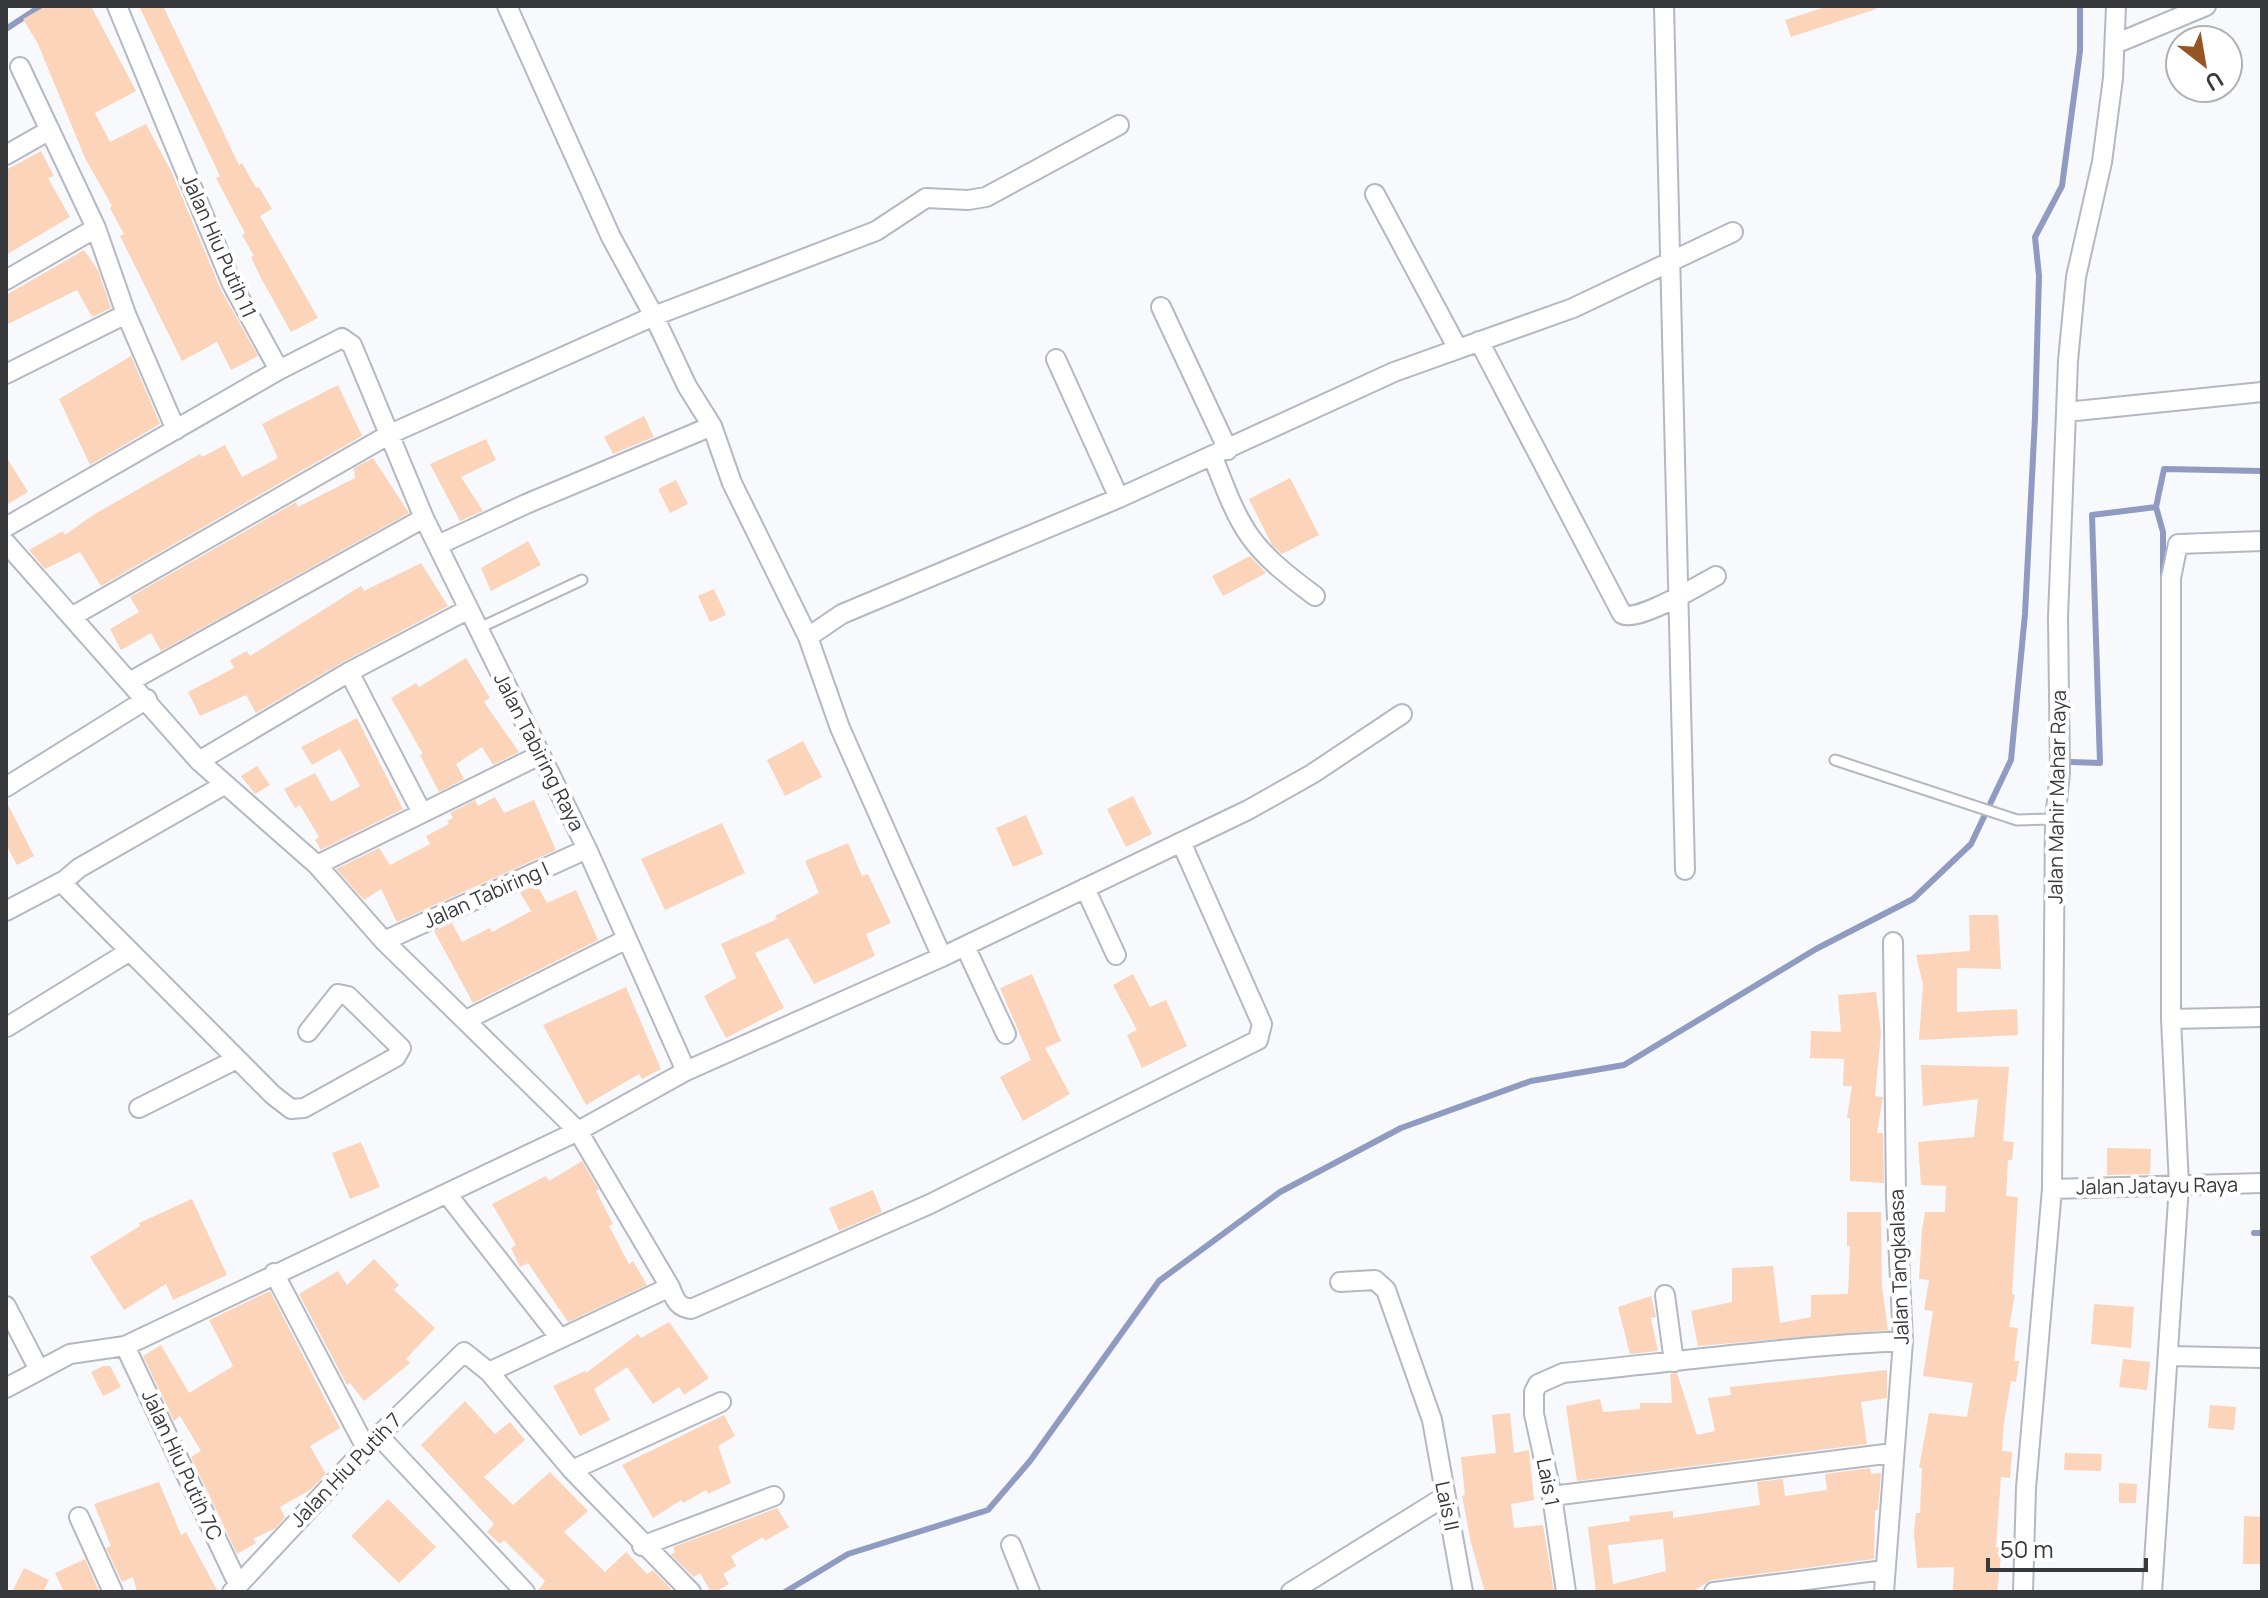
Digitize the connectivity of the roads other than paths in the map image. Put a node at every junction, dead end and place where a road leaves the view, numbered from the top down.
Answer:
1 (117, 6) edge
2 (507, 6) edge
3 (1664, 6) edge
4 (2116, 6) edge
5 (2206, 6) edge
6 (2115, 44) junction
7 (20, 67) dead end
8 (1119, 125) dead end
9 (50, 130) junction
10 (6, 155) edge
11 (1375, 194) dead end
12 (96, 228) junction
13 (1733, 232) dead end
14 (6, 280) edge
15 (1161, 307) dead end
16 (126, 314) junction
17 (654, 316) junction
18 (1479, 341) junction
19 (1458, 349) junction
20 (1056, 359) dead end
21 (279, 370) junction
22 (6, 374) edge
23 (2262, 392) edge
24 (2066, 412) junction
25 (712, 426) junction
26 (176, 430) junction
27 (390, 434) junction
28 (1220, 453) junction
29 (1119, 498) junction
30 (424, 518) junction
31 (6, 527) edge
32 (2262, 541) edge
33 (6, 543) edge
34 (438, 545) junction
35 (1716, 576) dead end
36 (582, 580) dead end
37 (1315, 596) dead end
38 (467, 610) junction
39 (73, 616) junction
40 (477, 629) junction
41 (808, 637) junction
42 (349, 672) junction
43 (131, 681) junction
44 (147, 699) junction
45 (1402, 714) dead end
46 (540, 755) junction
47 (1835, 760) dead end
48 (199, 761) junction
49 (224, 785) junction
50 (6, 787) edge
51 (422, 813) junction
52 (2055, 819) junction
53 (1181, 842) junction
54 (587, 849) junction
55 (317, 865) junction
56 (1685, 870) dead end
57 (65, 880) junction
58 (1085, 888) junction
59 (6, 911) edge
60 (625, 940) junction
61 (384, 941) junction
62 (1893, 942) dead end
63 (965, 946) junction
64 (130, 951) junction
65 (1116, 955) dead end
66 (942, 957) junction
67 (2262, 1017) edge
68 (2171, 1019) junction
69 (466, 1020) junction
70 (7, 1027) edge
71 (308, 1032) dead end
72 (1006, 1034) dead end
73 (237, 1059) junction
74 (686, 1071) junction
75 (139, 1108) dead end
76 (578, 1131) junction
77 (2262, 1183) edge
78 (2179, 1185) junction
79 (2052, 1189) junction
80 (447, 1194) junction
81 (274, 1273) junction
82 (1340, 1282) dead end
83 (670, 1287) junction
84 (1665, 1295) dead end
85 (6, 1306) edge
86 (559, 1337) junction
87 (1903, 1341) junction
88 (125, 1346) junction
89 (2170, 1356) junction
90 (2262, 1358) edge
91 (1674, 1362) junction
92 (38, 1368) junction
93 (489, 1372) junction
94 (6, 1388) edge
95 (721, 1402) dead end
96 (372, 1442) junction
97 (1893, 1453) junction
98 (572, 1470) junction
99 (774, 1496) dead end
100 (1552, 1496) junction
101 (1444, 1497) junction
102 (79, 1517) dead end
103 (1011, 1545) dead end
104 (642, 1546) junction
105 (1884, 1570) junction
106 (235, 1588) edge
107 (113, 1592) edge
108 (525, 1592) edge
109 (691, 1592) edge
110 (1030, 1592) edge
111 (1291, 1592) edge
112 (1463, 1592) edge
113 (1566, 1592) edge
114 (1714, 1592) edge
115 (1884, 1592) edge
116 (2023, 1592) edge
117 (2152, 1592) edge

1 - 21 street, Jalan Hiu Putih 11
2 - 17 street
3 - 56 street
4 - 6 street, Jalan Mahir Mahar Raya
5 - 6 street
6 - 24 street, Jalan Mahir Mahar Raya
7 - 9 street
8 - 17 street
9 - 10 street
9 - 12 street
11 - 19 street
12 - 14 street
12 - 16 street
13 - 18 street
15 - 28 street
16 - 22 street
16 - 26 street
17 - 25 street
17 - 27 street
18 - 19 street
18 - 35 street
19 - 28 street
20 - 29 street
21 - 26 street
21 - 27 street, Jalan Tabiring Raya
23 - 24 street
24 - 52 street, Jalan Mahir Mahar Raya
25 - 34 street
25 - 41 street
26 - 31 street
27 - 30 street, Jalan Tabiring Raya
27 - 39 street
28 - 29 street
28 - 37 street
29 - 41 street
30 - 34 street, Jalan Tabiring Raya
30 - 43 street
32 - 68 street
33 - 39 street
34 - 38 street, Jalan Tabiring Raya
36 - 40 lane
38 - 40 street, Jalan Tabiring Raya
38 - 42 street
39 - 43 street
40 - 46 street, Jalan Tabiring Raya
41 - 66 street
42 - 48 street
42 - 51 street
43 - 44 street
44 - 48 street
44 - 50 street
45 - 53 street
46 - 51 street
46 - 54 street, Jalan Tabiring Raya
47 - 52 lane
48 - 49 street
49 - 55 street
49 - 57 street
51 - 55 street
52 - 79 street, Jalan Mahir Mahar Raya
53 - 58 street
53 - 83 street
54 - 60 street, Jalan Tabiring Raya
54 - 61 street, Jalan Tabiring I
55 - 61 street
57 - 59 street
57 - 64 street
58 - 63 street
58 - 65 street
60 - 69 street
60 - 74 street, Jalan Tabiring Raya
61 - 69 street
62 - 87 street, Jalan Tangkalasa
63 - 66 street
63 - 72 street
64 - 70 street
64 - 73 street
66 - 74 street
67 - 68 street
68 - 78 street
69 - 76 street
71 - 73 street
73 - 75 street
74 - 76 street
76 - 80 street
76 - 83 street
77 - 78 street, Jalan Jatayu Raya
78 - 79 street, Jalan Jatayu Raya
78 - 89 street
79 - 116 street, Jalan Mahir Mahar Raya
80 - 81 street
80 - 86 street
81 - 88 street
81 - 96 street
82 - 101 street, Lais II
83 - 86 street
84 - 91 street
85 - 92 street
86 - 93 street
87 - 91 street
87 - 97 street, Jalan Tangkalasa
88 - 92 street
88 - 106 street, Jalan Hiu Putih 7C
89 - 90 street
89 - 117 street
91 - 100 street, Lais 1
92 - 94 street
93 - 96 street, Jalan Hiu Putih 7
93 - 98 street
95 - 98 street
96 - 106 street, Jalan Hiu Putih 7
96 - 108 street
97 - 100 street
97 - 105 street, Jalan Tangkalasa
98 - 104 street
99 - 104 street
100 - 113 street, Lais 1
101 - 111 street
101 - 112 street, Lais II
102 - 107 street
103 - 110 street
104 - 109 street
105 - 114 street
105 - 115 street, Jalan Tangkalasa

